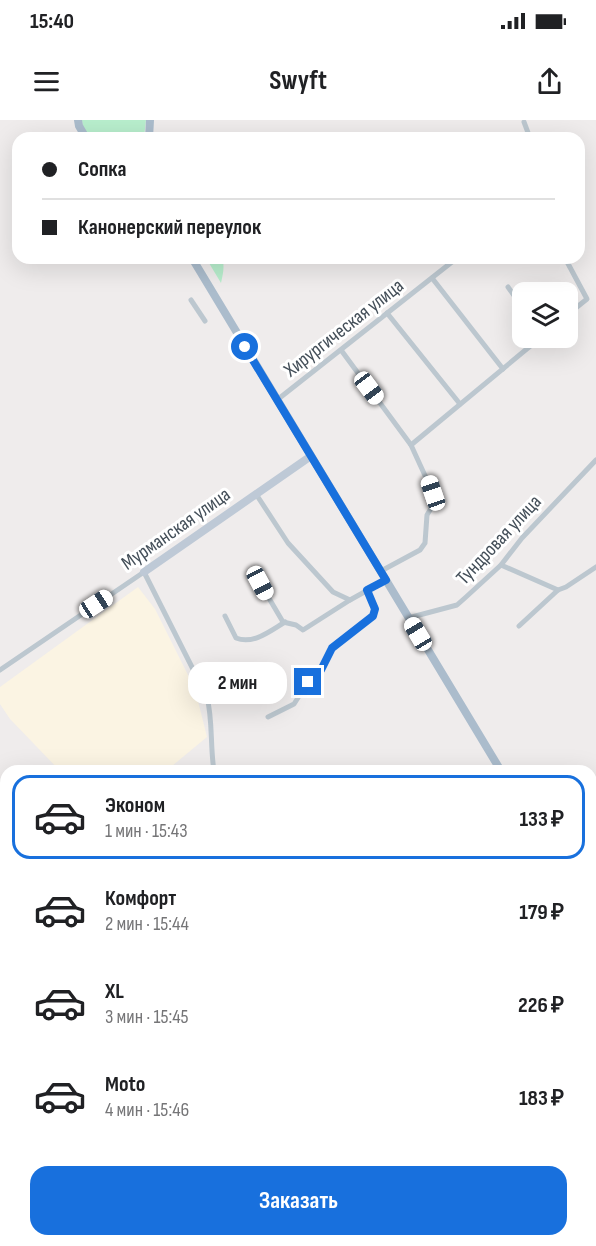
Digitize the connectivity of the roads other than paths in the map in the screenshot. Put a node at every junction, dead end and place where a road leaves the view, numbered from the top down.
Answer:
1 (524, 122) dead end
2 (528, 132) edge
3 (196, 264) edge
4 (450, 264) edge
5 (568, 264) edge
6 (432, 278) junction
7 (578, 282) edge
8 (578, 282) edge
9 (508, 286) dead end
10 (512, 292) edge
11 (191, 300) dead end
12 (578, 306) edge
13 (387, 313) junction
14 (205, 321) dead end
15 (528, 348) edge
16 (341, 350) junction
17 (502, 369) junction
18 (277, 400) junction
19 (460, 404) junction
20 (411, 445) junction
21 (311, 456) junction
22 (596, 460) edge
23 (256, 494) junction
24 (501, 565) junction
25 (596, 567) edge
26 (144, 572) junction
27 (381, 572) junction
28 (386, 580) junction
29 (260, 583) dead end
30 (367, 590) junction
31 (558, 590) junction
32 (350, 600) junction
33 (225, 616) dead end
34 (408, 618) junction
35 (285, 622) junction
36 (519, 626) dead end
37 (0, 670) edge
38 (268, 717) dead end
39 (213, 765) edge
40 (497, 765) edge

1 - 2 street
3 - 18 main road
4 - 6 street, Хирургическая улица
5 - 7 street
6 - 13 street, Хирургическая улица
6 - 17 street
8 - 12 street
9 - 10 street
11 - 14 street
13 - 16 street, Хирургическая улица
13 - 19 street
15 - 17 street
16 - 18 street, Хирургическая улица
16 - 20 street
17 - 19 street
18 - 21 main road
19 - 20 street
20 - 27 street
21 - 23 street, Мурманская улица
21 - 27 main road
22 - 24 street, Тундровая улица
23 - 26 street, Мурманская улица
23 - 32 street
24 - 31 street
24 - 34 street, Тундровая улица
25 - 31 street
26 - 37 street, Мурманская улица
26 - 39 street
27 - 28 main road
28 - 30 street
28 - 34 main road
29 - 35 street
30 - 32 street
30 - 38 street
31 - 36 street
32 - 35 street
33 - 35 street
34 - 40 main road

